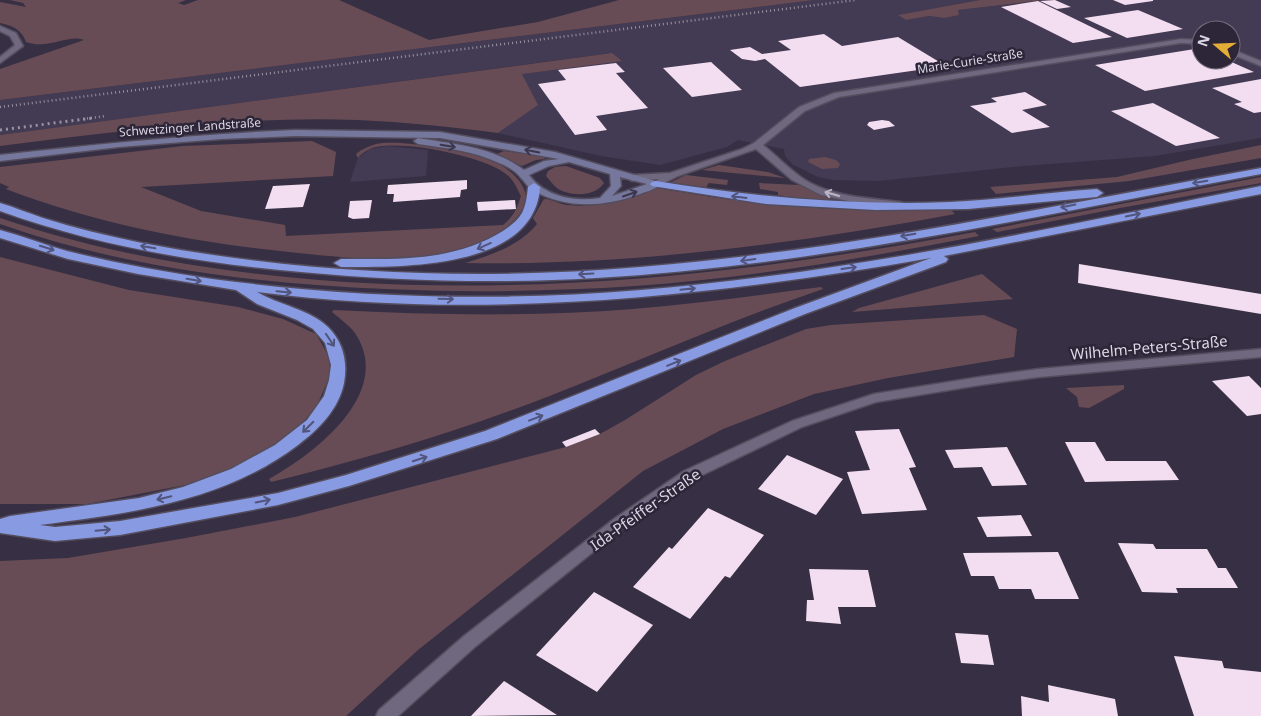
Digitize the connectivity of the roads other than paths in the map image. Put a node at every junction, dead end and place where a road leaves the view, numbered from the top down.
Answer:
1 (0, 28) edge
2 (1191, 42) edge
3 (1241, 55) edge
4 (0, 61) edge
5 (1261, 64) edge
6 (383, 135) junction
7 (757, 145) junction
8 (0, 158) edge
9 (577, 161) junction
10 (1261, 171) edge
11 (615, 173) junction
12 (523, 174) junction
13 (675, 174) junction
14 (632, 178) junction
15 (656, 184) junction
16 (534, 187) junction
17 (1261, 190) edge
18 (1150, 191) junction
19 (603, 201) junction
20 (0, 207) edge
21 (914, 207) junction
22 (0, 234) edge
23 (983, 245) junction
24 (256, 264) junction
25 (235, 286) junction
26 (1261, 353) edge
27 (1039, 373) joint
28 (0, 525) edge
29 (385, 716) edge

1 - 4 street
2 - 7 street, Marie-Curie-Straße
3 - 5 street
6 - 8 main road, Schwetzinger Landstraße
9 -> 6 main road, Schwetzinger Landstraße
6 -> 12 main road, Schwetzinger Landstraße
7 - 13 street, Marie-Curie-Straße
21 -> 7 street
9 - 11 main road, Schwetzinger Landstraße
9 - 12 main road
10 -> 18 highway
11 - 14 main road, Schwetzinger Landstraße
11 - 19 main road
12 - 16 main road, Schwetzinger Landstraße
13 - 14 street, Marie-Curie-Straße
13 - 15 street, Marie-Curie-Straße
14 - 15 main road, Schwetzinger Landstraße
19 -> 15 main road
21 -> 15 highway
16 - 19 main road
16 -> 24 highway
23 -> 17 highway
18 - 21 highway
18 -> 24 highway
24 -> 20 highway
22 -> 25 highway
25 -> 23 highway
28 -> 23 highway
25 -> 28 highway
26 - 27 street, Wilhelm-Peters-Straße
27 - 29 street, Ida-Pfeiffer-Straße

